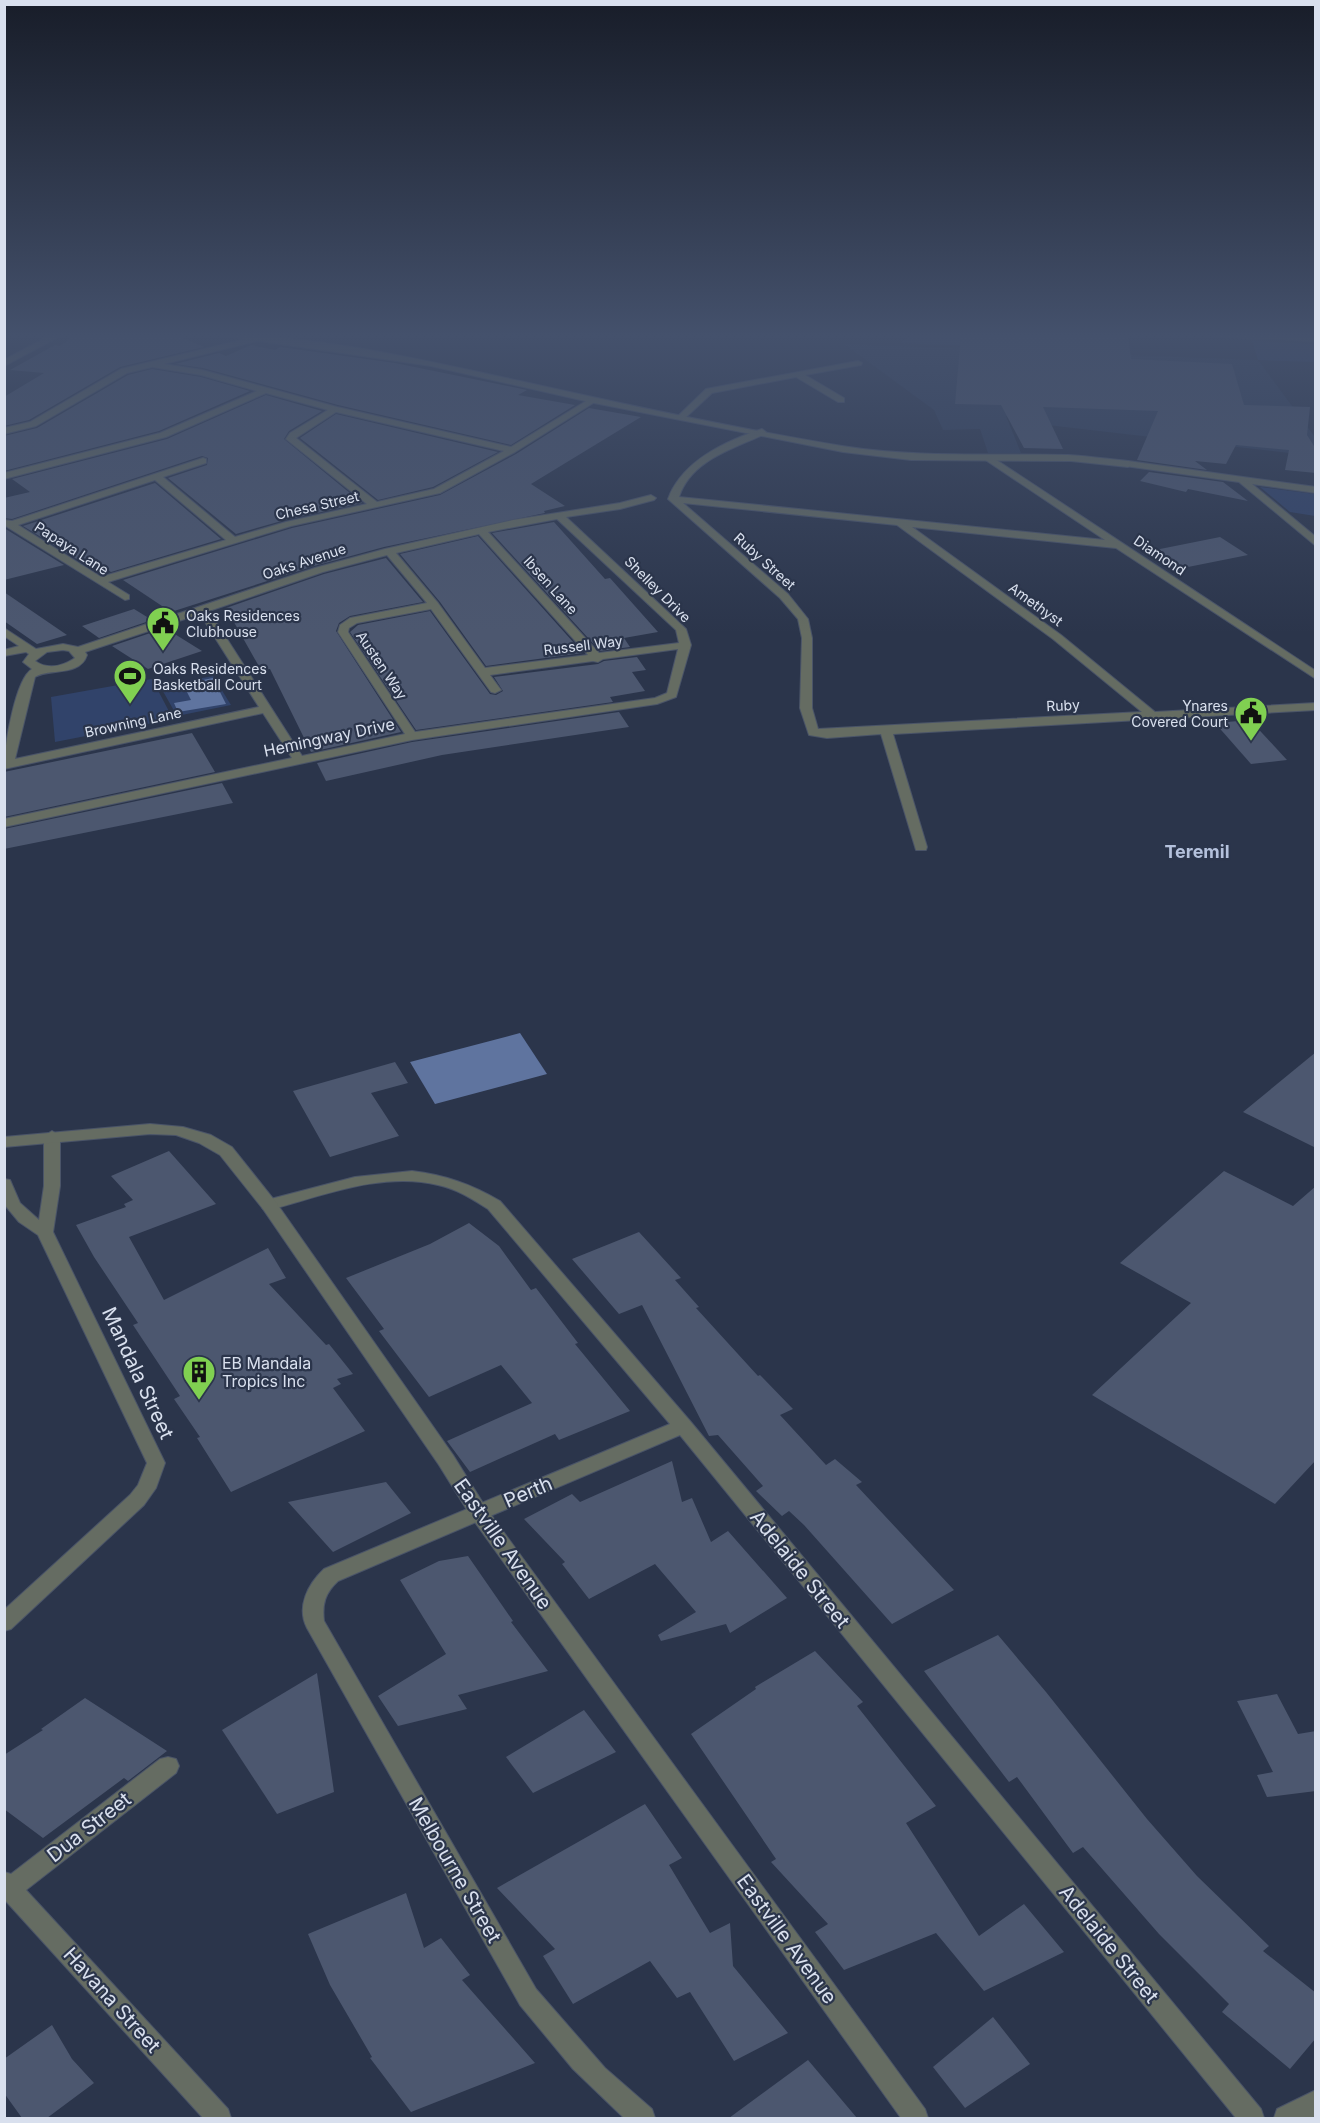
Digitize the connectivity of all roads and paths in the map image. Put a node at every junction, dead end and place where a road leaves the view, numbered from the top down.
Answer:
1 (165, 434) edge
2 (294, 434) edge
3 (443, 434) edge
4 (538, 434) edge
5 (758, 434) edge
6 (773, 434) edge
7 (512, 450) junction
8 (989, 459) junction
9 (203, 461) dead end
10 (4, 476) edge
11 (157, 477) junction
12 (1243, 481) junction
13 (1316, 490) edge
14 (651, 498) junction
15 (673, 499) junction
16 (375, 505) junction
17 (544, 517) junction
18 (560, 517) junction
19 (899, 521) junction
20 (8, 522) edge
21 (481, 530) junction
22 (233, 541) junction
23 (1316, 543) edge
24 (1120, 545) junction
25 (389, 550) junction
26 (100, 582) junction
27 (125, 597) dead end
28 (434, 605) junction
29 (203, 610) junction
30 (4, 631) edge
31 (685, 645) junction
32 (31, 650) junction
33 (78, 651) junction
34 (4, 653) edge
35 (598, 659) junction
36 (40, 669) junction
37 (484, 672) junction
38 (1316, 676) edge
39 (495, 690) dead end
40 (664, 699) joint
41 (1316, 706) edge
42 (268, 709) junction
43 (1152, 715) junction
44 (886, 730) junction
45 (813, 732) joint
46 (412, 736) junction
47 (299, 760) junction
48 (6, 765) edge
49 (4, 823) edge
50 (921, 847) dead end
51 (52, 1136) junction
52 (4, 1142) edge
53 (4, 1184) edge
54 (269, 1205) junction
55 (45, 1232) junction
56 (683, 1426) junction
57 (479, 1513) junction
58 (314, 1594) joint
59 (4, 1623) edge
60 (168, 1766) dead end
61 (7, 1885) edge
62 (1316, 2102) edge
63 (219, 2118) edge
64 (644, 2118) edge
65 (916, 2118) edge
66 (1252, 2118) edge
67 (1286, 2118) edge

1 - 10 street
2 - 16 street
3 - 7 street
4 - 7 street, Chesa Street
5 - 15 street
6 - 8 street
7 - 16 street, Chesa Street
8 - 12 street
8 - 24 street, Diamond
9 - 11 street
11 - 20 street
11 - 22 street
12 - 13 street
12 - 23 street
14 - 15 street, Oaks Avenue
14 - 17 street, Oaks Avenue
14 - 18 street, Oaks Avenue
15 - 19 street, Oaks Avenue
15 - 45 street, Ruby Street
16 - 22 street, Chesa Street
17 - 18 street, Oaks Avenue
17 - 21 street, Oaks Avenue
18 - 31 street, Shelley Drive
19 - 24 street, Oaks Avenue
19 - 43 street, Amethyst
20 - 26 street, Papaya Lane
21 - 25 street, Oaks Avenue
21 - 35 street, Ibsen Lane
22 - 26 street, Chesa Street
24 - 38 street, Diamond
25 - 28 street
25 - 29 street, Oaks Avenue
26 - 27 street, Papaya Lane
28 - 37 street
28 - 46 street, Austen Way
29 - 33 street, Oaks Avenue
29 - 42 street
30 - 32 street
31 - 35 street, Russell Way
31 - 40 street, Shelley Drive
32 - 33 street
32 - 34 street
32 - 36 street
33 - 36 street
35 - 37 street, Russell Way
36 - 48 street
37 - 39 street
40 - 46 street, Hemingway Drive
41 - 43 street, Ruby
42 - 47 street
42 - 48 street, Browning Lane
43 - 44 street, Ruby
44 - 45 street, Ruby
44 - 50 street
46 - 47 street, Hemingway Drive
47 - 49 street, Hemingway Drive
51 - 52 street, Eastville Avenue
51 - 54 street, Eastville Avenue
51 - 55 street
53 - 55 street
54 - 56 street, Adelaide Street
54 - 57 street, Eastville Avenue
55 - 59 street, Mandala Street
56 - 57 street, Perth
56 - 66 street, Adelaide Street
57 - 58 street, Perth
57 - 65 street, Eastville Avenue
58 - 64 street, Melbourne Street
60 - 61 street, Dua Street
61 - 63 street, Havana Street
62 - 67 street

